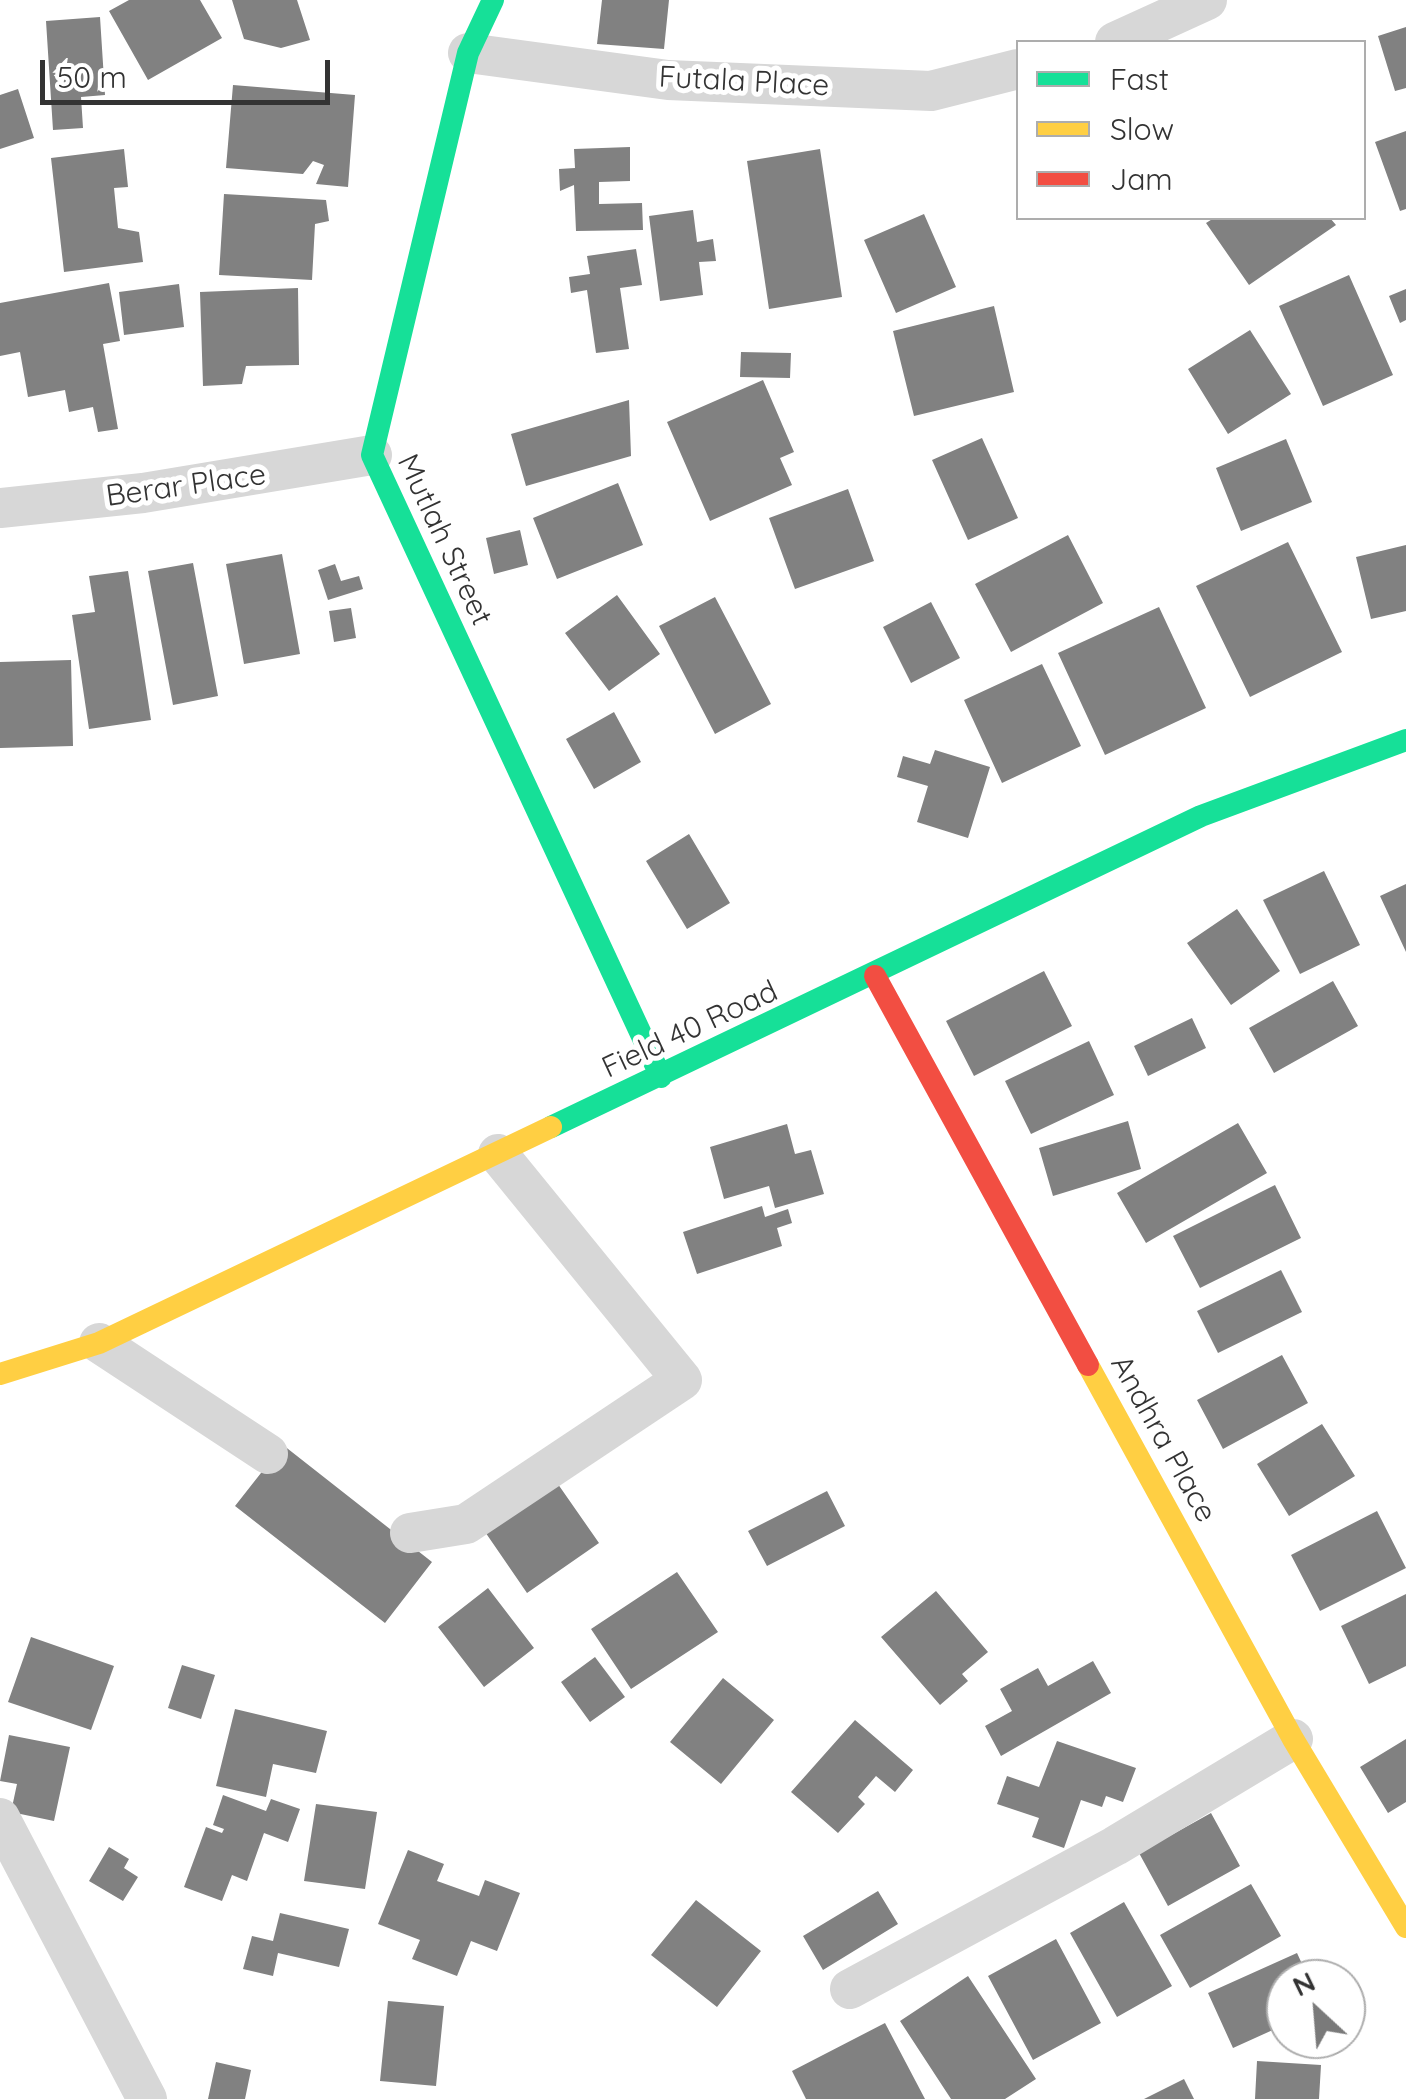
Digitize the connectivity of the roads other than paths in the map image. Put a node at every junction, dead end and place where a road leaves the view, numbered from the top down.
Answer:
1 (493, 0) edge
2 (1207, 0) edge
3 (1119, 40) edge
4 (468, 53) junction
5 (1016, 71) edge
6 (372, 456) junction
7 (0, 508) edge
8 (1406, 740) edge
9 (875, 976) junction
10 (661, 1077) junction
11 (498, 1154) junction
12 (99, 1343) junction
13 (0, 1374) edge
14 (268, 1454) dead end
15 (410, 1532) dead end
16 (1293, 1739) junction
17 (0, 1818) edge
18 (1406, 1927) edge
19 (850, 1989) dead end
20 (147, 2099) edge

1 - 4 street, Mutlah Street
2 - 3 street
4 - 5 street, Futala Place
4 - 6 street, Mutlah Street
6 - 7 street, Berar Place
6 - 10 street, Mutlah Street
8 - 9 street, Field 40 Road
9 - 10 street, Field 40 Road
9 - 16 street, Andhra Place
10 - 11 street, Field 40 Road
11 - 12 street, Field 40 Road
11 - 15 street
12 - 13 street, Field 40 Road
12 - 14 street
16 - 18 street, Andhra Place
16 - 19 street
17 - 20 street

